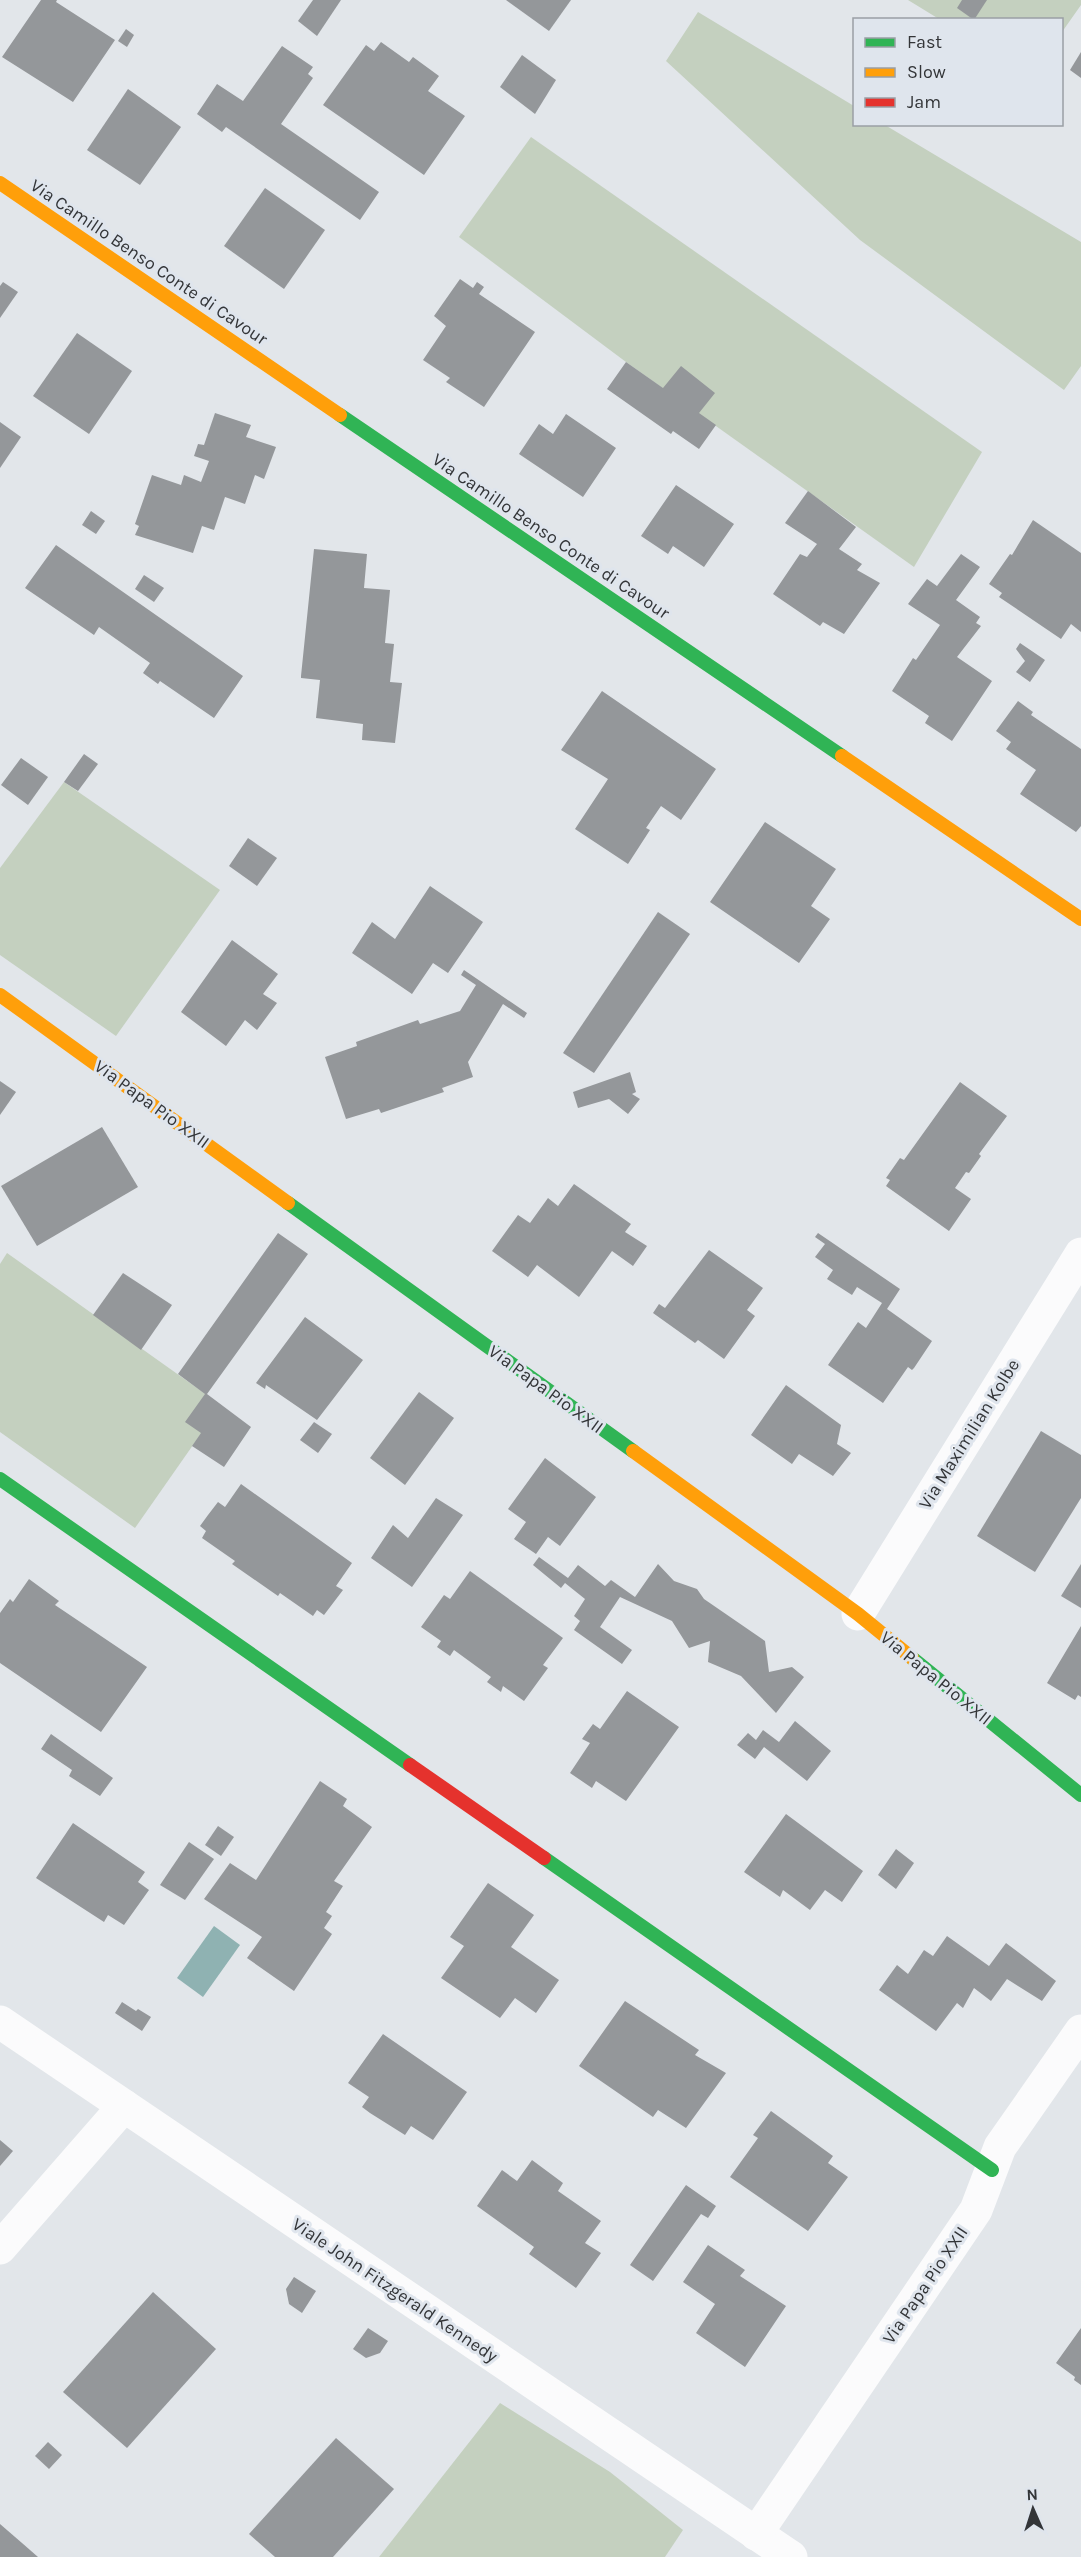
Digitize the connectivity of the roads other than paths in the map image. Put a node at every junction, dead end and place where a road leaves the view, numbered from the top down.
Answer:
1 (0, 183) edge
2 (1081, 919) edge
3 (0, 995) edge
4 (1081, 1254) edge
5 (0, 1479) edge
6 (858, 1614) junction
7 (1081, 1795) edge
8 (0, 2022) edge
9 (1081, 2031) edge
10 (124, 2106) junction
11 (992, 2170) junction
12 (0, 2248) edge
13 (756, 2534) junction
14 (791, 2557) edge

1 - 2 street, Via Camillo Benso Conte di Cavour
3 - 6 street, Via Papa Pio XXII
4 - 6 street, Via Maximilian Kolbe
5 - 11 street
6 - 7 street, Via Papa Pio XXII
8 - 10 street, Viale John Fitzgerald Kennedy
9 - 11 street, Via Papa Pio XXII
10 - 12 street
10 - 13 street, Viale John Fitzgerald Kennedy
11 - 13 street, Via Papa Pio XXII
13 - 14 street, Viale John Fitzgerald Kennedy

